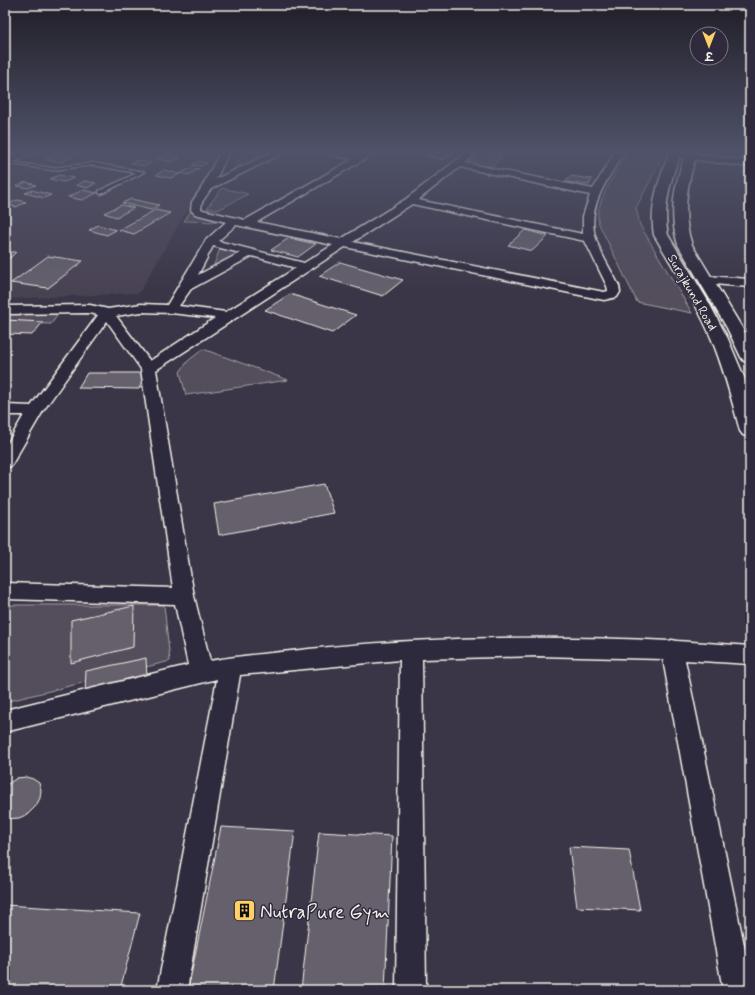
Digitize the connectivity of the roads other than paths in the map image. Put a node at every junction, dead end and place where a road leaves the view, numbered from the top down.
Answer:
1 (199, 198) edge
2 (285, 198) edge
3 (413, 198) edge
4 (593, 198) edge
5 (663, 198) edge
6 (679, 198) edge
7 (410, 201) junction
8 (240, 222) junction
9 (590, 239) junction
10 (210, 242) junction
11 (345, 244) junction
12 (250, 252) junction
13 (306, 267) junction
14 (705, 280) junction
15 (750, 283) edge
16 (186, 286) junction
17 (171, 309) junction
18 (5, 310) edge
19 (108, 313) junction
20 (228, 316) junction
21 (750, 357) edge
22 (148, 369) junction
23 (5, 410) edge
24 (35, 411) junction
25 (750, 431) edge
26 (5, 462) edge
27 (5, 591) edge
28 (184, 596) junction
29 (672, 649) junction
30 (410, 650) junction
31 (750, 655) edge
32 (230, 667) junction
33 (201, 672) junction
34 (5, 721) edge
35 (172, 990) edge
36 (411, 990) edge
37 (738, 990) edge

1 - 8 street
2 - 8 street
3 - 7 street
4 - 9 street
5 - 25 main road, Surajkund Road
6 - 14 main road, Surajkund Road
7 - 9 street
7 - 11 street
8 - 10 street
8 - 11 street
9 - 11 street
10 - 12 street
10 - 16 street
11 - 13 street
12 - 13 street
12 - 16 street
13 - 20 street
14 - 15 street
14 - 21 main road, Surajkund Road
16 - 17 street
17 - 19 street
17 - 20 street
18 - 19 street
19 - 22 street
19 - 24 street
20 - 22 street
22 - 28 street
23 - 24 street
24 - 26 street
27 - 28 street
28 - 33 street
29 - 30 street
29 - 31 street
29 - 37 street
30 - 32 street
30 - 36 street
32 - 33 street
32 - 35 street
33 - 34 street

